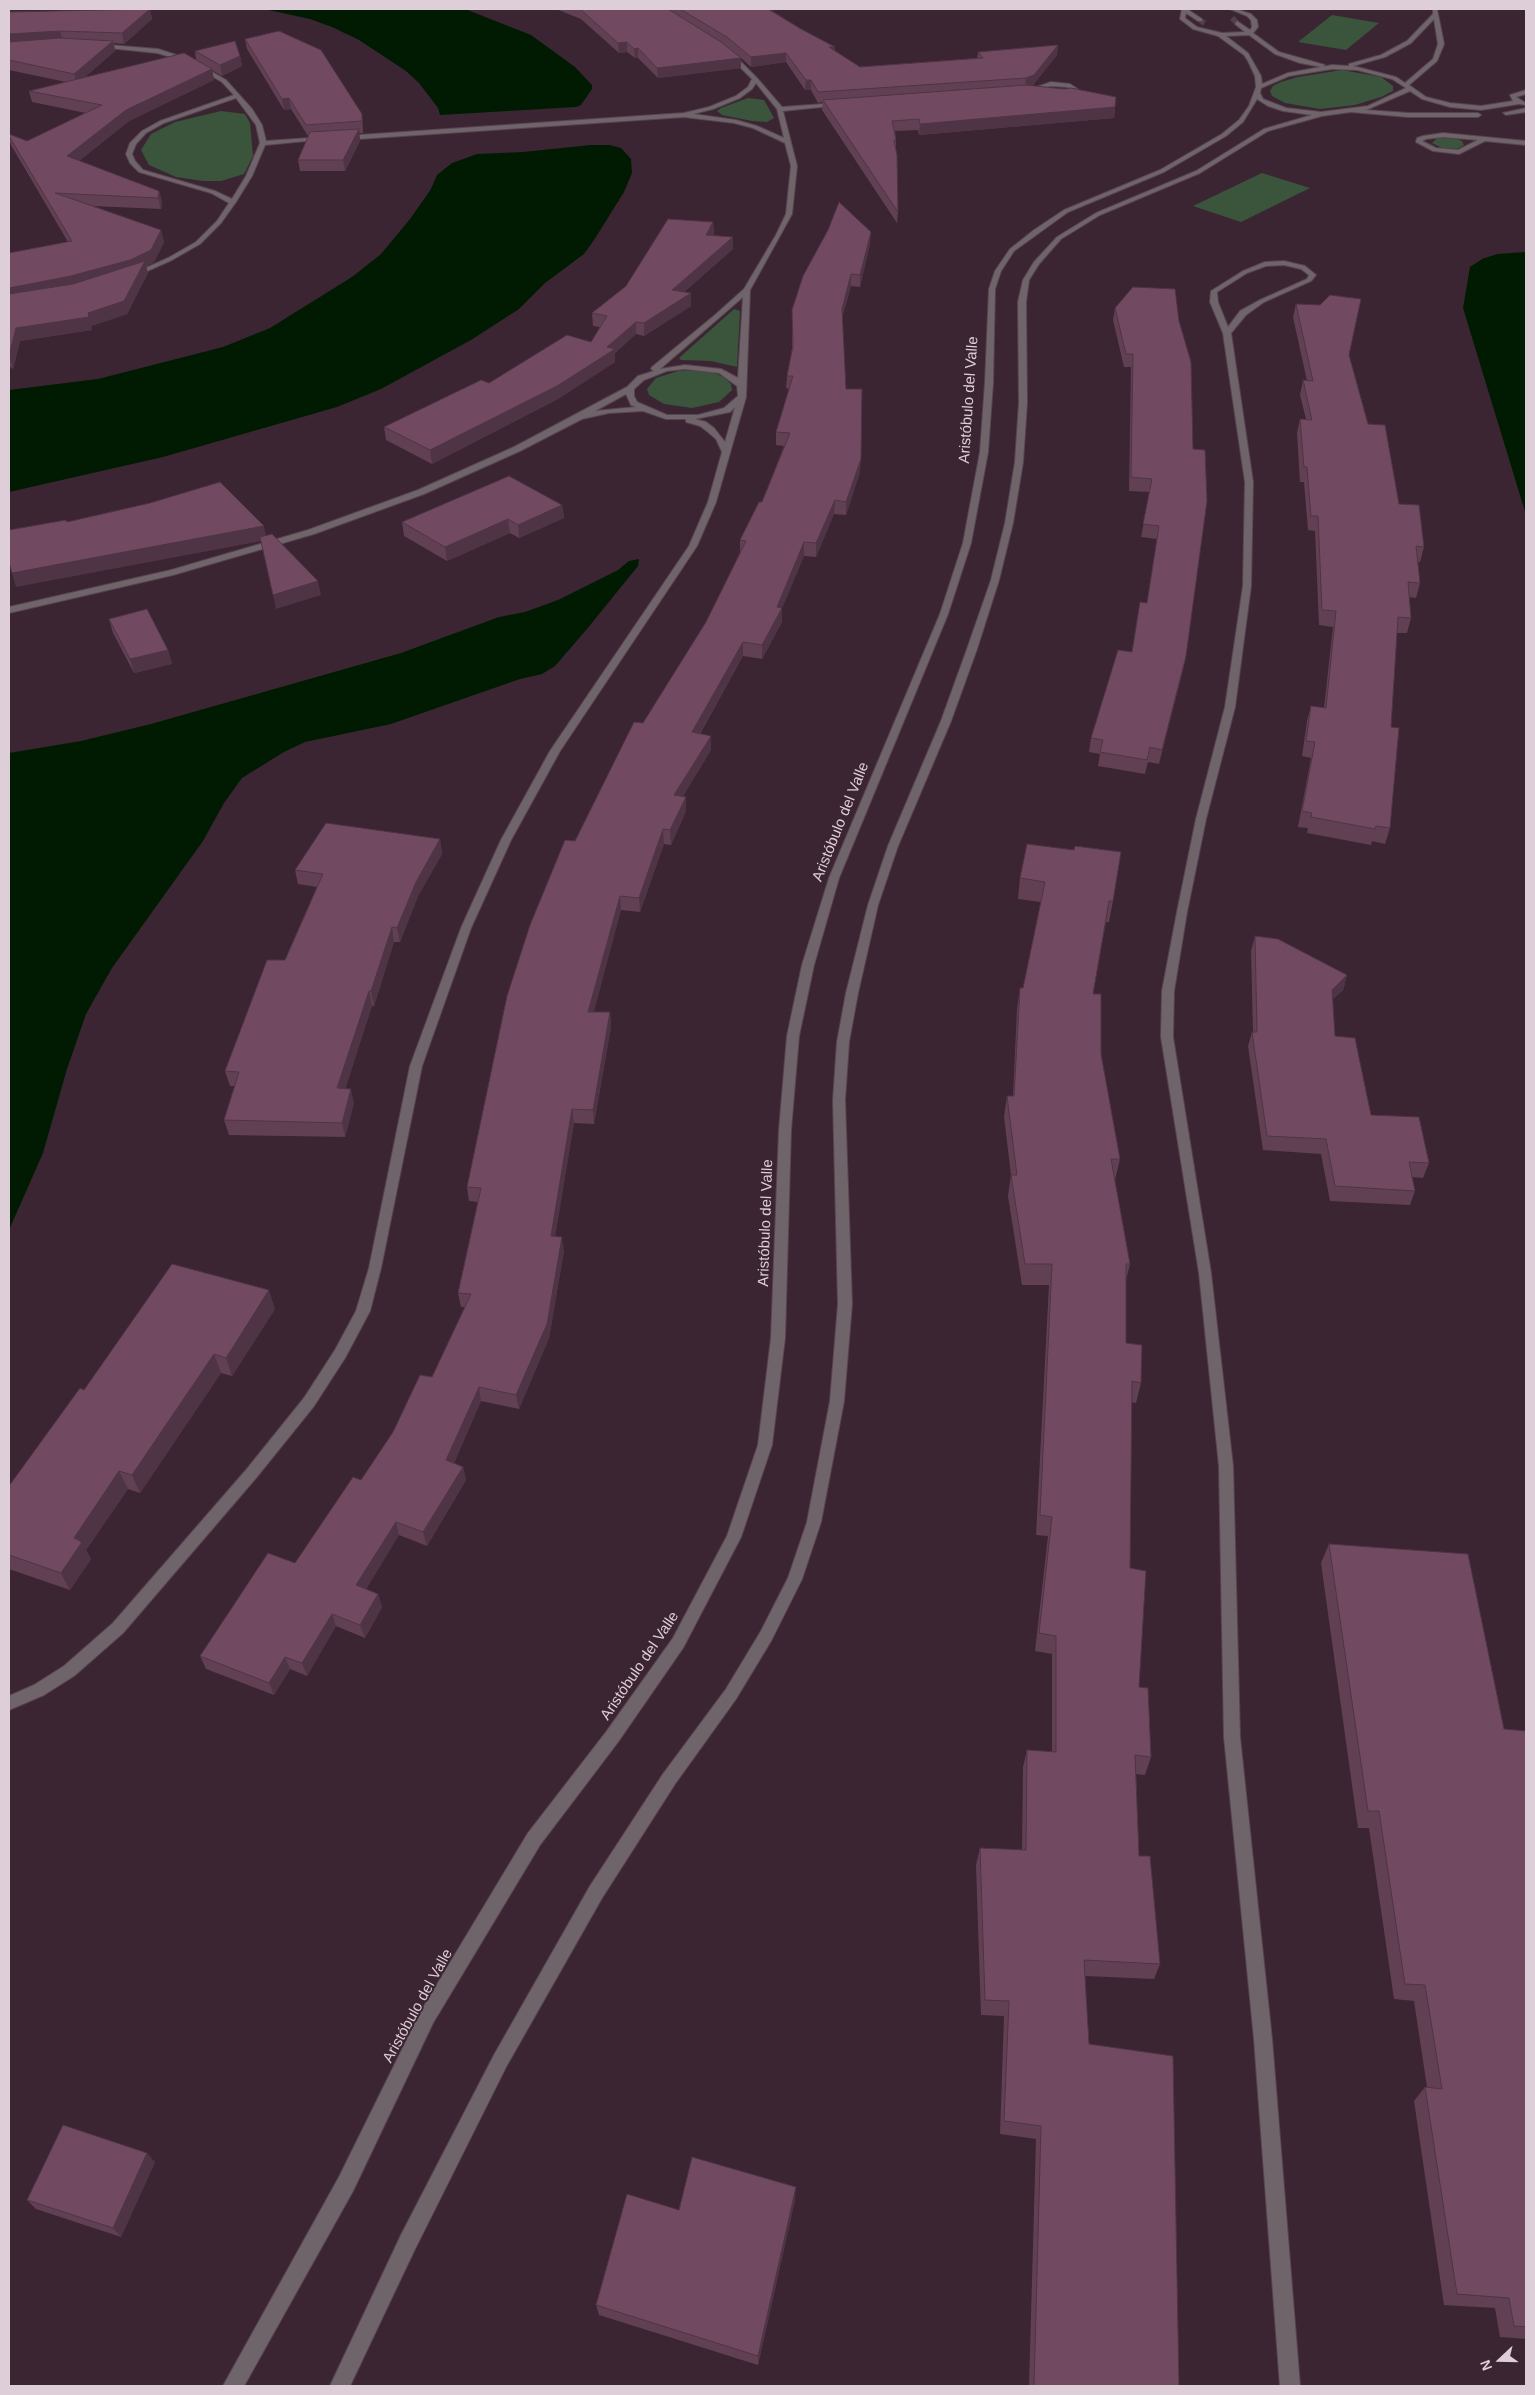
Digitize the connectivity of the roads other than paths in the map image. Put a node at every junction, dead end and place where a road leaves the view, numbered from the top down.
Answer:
1 (1184, 9) edge
2 (1224, 9) edge
3 (1232, 9) tunnel mouth
4 (1435, 12) edge
5 (1232, 18) tunnel mouth
6 (1200, 20) tunnel mouth
7 (1238, 23) tunnel mouth
8 (1207, 25) tunnel mouth
9 (1250, 33) junction
10 (1221, 35) junction
11 (94, 45) edge
12 (724, 48) edge
13 (1332, 67) junction
14 (1345, 67) junction
15 (755, 79) junction
16 (1407, 87) junction
17 (1258, 90) junction
18 (1025, 92) junction
19 (1526, 92) edge
20 (1015, 93) edge
21 (237, 96) junction
22 (1519, 102) junction
23 (848, 104) edge
24 (1526, 104) edge
25 (1450, 105) junction
26 (780, 109) junction
27 (1526, 110) edge
28 (1353, 111) junction
29 (1321, 114) junction
30 (684, 115) junction
31 (1450, 115) junction
32 (1484, 139) junction
33 (788, 142) junction
34 (263, 143) junction
35 (1526, 143) edge
36 (233, 202) junction
37 (127, 278) edge
38 (747, 290) junction
39 (1227, 333) junction
40 (650, 373) junction
41 (741, 385) junction
42 (630, 389) junction
43 (742, 397) junction
44 (642, 409) junction
45 (580, 417) junction
46 (682, 418) junction
47 (726, 452) junction
48 (9, 610) edge
49 (9, 1703) edge
50 (233, 2386) edge
51 (340, 2386) edge
52 (1290, 2386) edge

1 - 6 street
1 - 10 street
2 - 5 street
3 - 9 street
4 - 14 street
4 - 16 street
7 - 9 street
8 - 10 street
9 - 10 street
9 - 13 street
10 - 17 street
11 - 21 street
12 - 15 street
13 - 14 street
13 - 17 street
14 - 16 street
15 - 26 street
15 - 30 street
16 - 25 street
16 - 28 street
17 - 29 street
17 - 50 street, Aristóbulo del Valle
18 - 18 street
18 - 20 street
19 - 22 street
21 - 34 street
21 - 36 street
22 - 24 street
22 - 25 street
23 - 26 street
25 - 31 street
26 - 33 street
27 - 31 street
28 - 29 street
28 - 31 street
29 - 51 street
30 - 33 street
30 - 34 street
32 - 32 street
32 - 35 street
33 - 38 street
34 - 36 street
36 - 37 street
38 - 40 street
38 - 41 street
39 - 39 street
39 - 52 street
40 - 41 street
40 - 42 street
41 - 43 street
42 - 44 street
42 - 45 street
43 - 46 street
43 - 47 street
44 - 45 street
44 - 46 street
45 - 48 street
46 - 47 street
47 - 49 street

